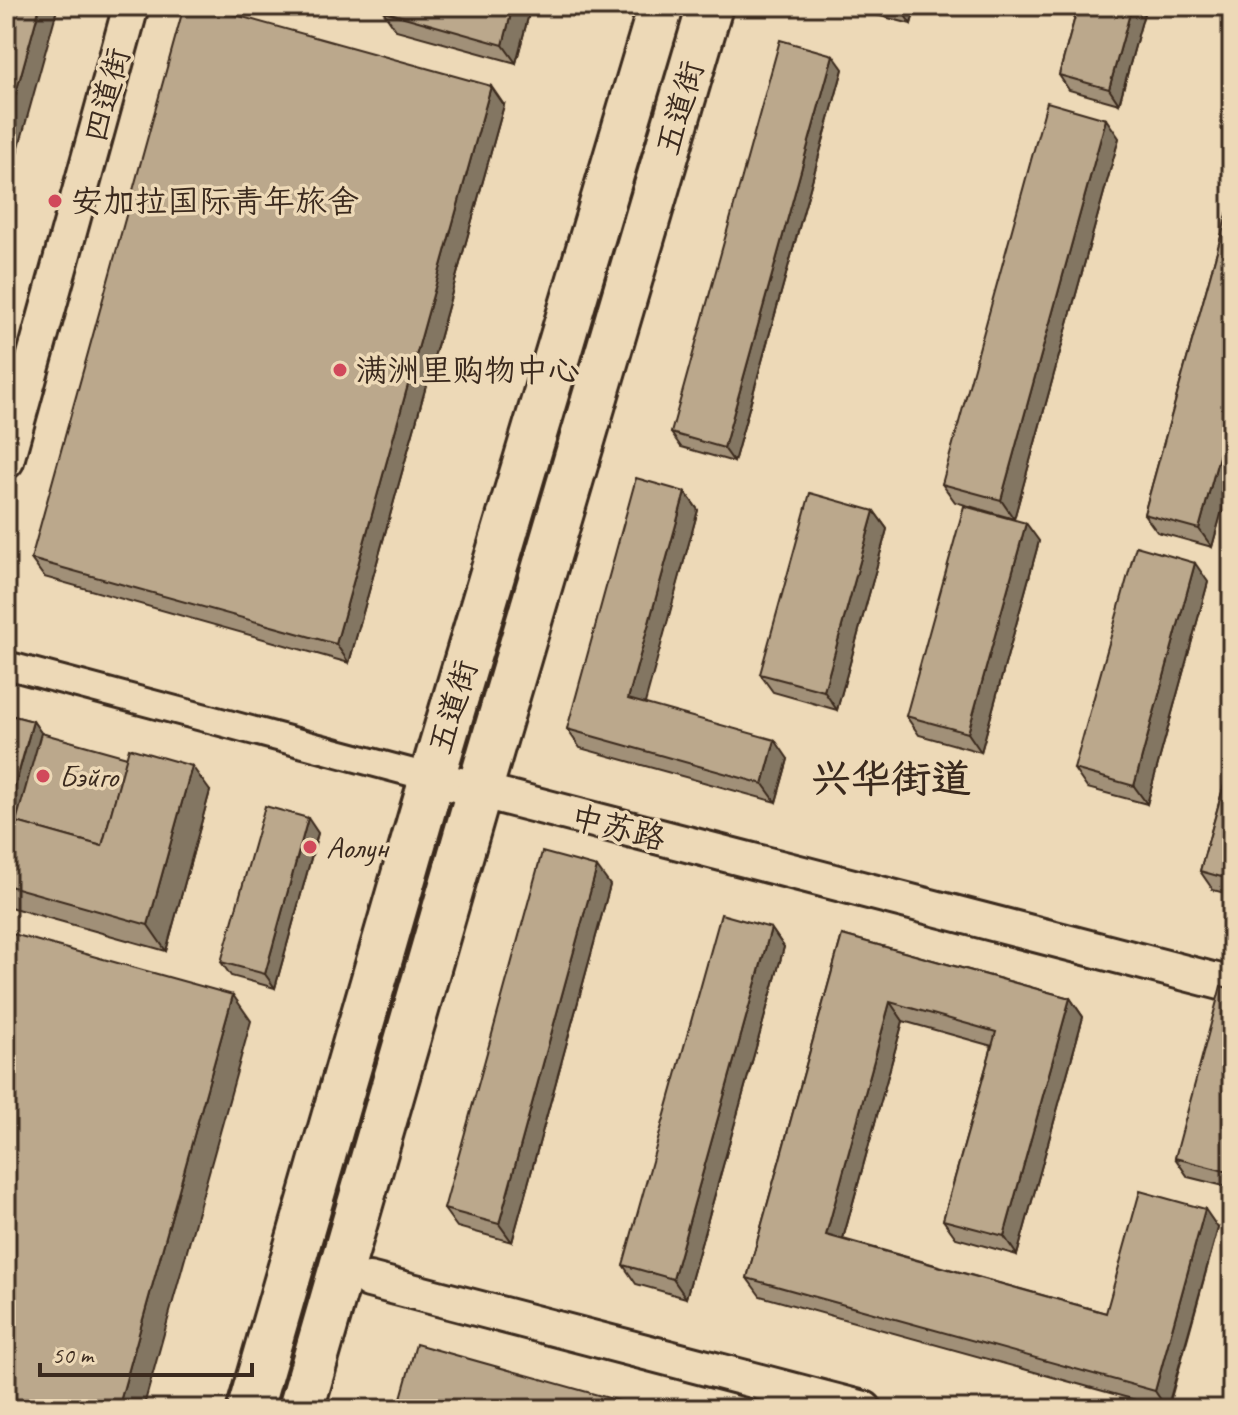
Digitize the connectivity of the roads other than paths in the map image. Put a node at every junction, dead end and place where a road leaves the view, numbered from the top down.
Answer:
1 (131, 6) edge
2 (661, 6) edge
3 (710, 6) edge
4 (6, 461) edge
5 (6, 665) edge
6 (432, 778) junction
7 (479, 791) junction
8 (1232, 985) edge
9 (369, 1280) dead end
10 (857, 1408) edge
11 (250, 1409) edge
12 (301, 1409) edge

1 - 4 street, 四道街
2 - 6 highway, 五道街
3 - 7 highway, 五道街
5 - 6 street, 中苏路
6 - 7 street, 中苏路
6 - 11 highway, 五道街
7 - 8 street, 中苏路
7 - 12 highway, 五道街
9 - 10 street

